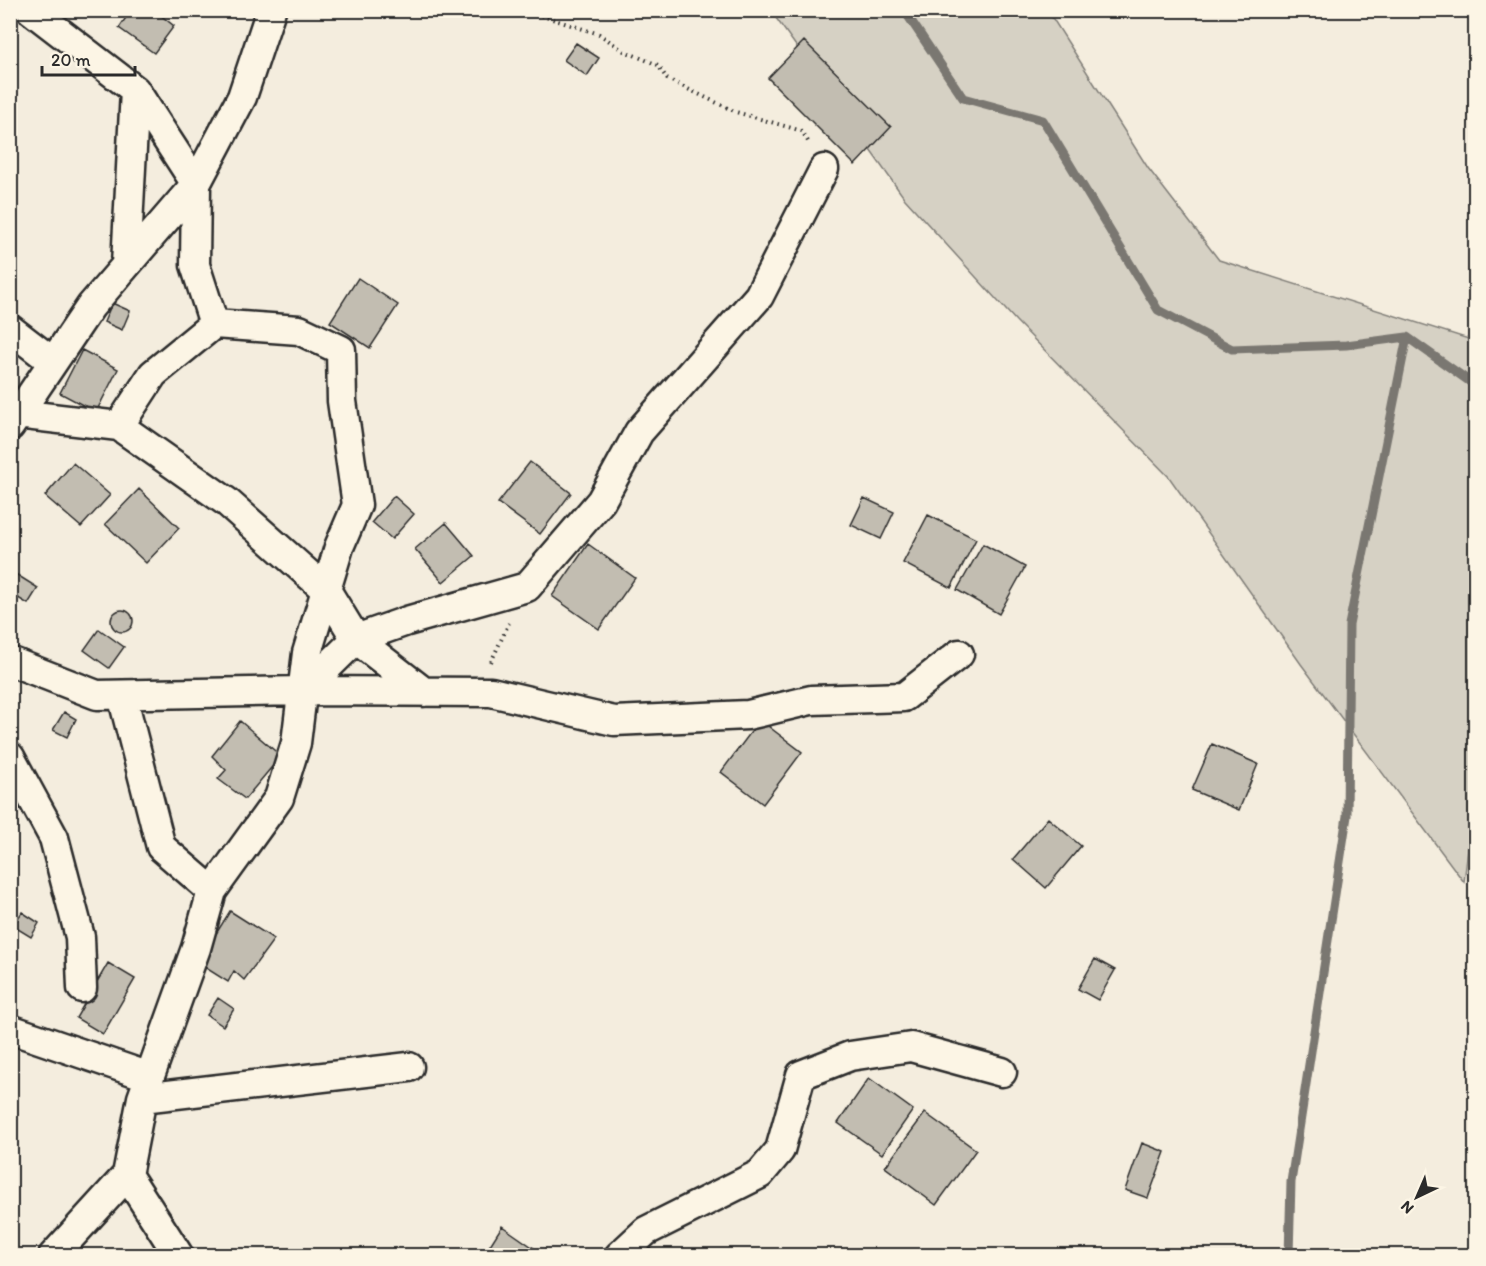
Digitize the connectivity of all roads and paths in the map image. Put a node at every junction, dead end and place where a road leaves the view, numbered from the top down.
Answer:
1 (31, 10) edge
2 (271, 10) edge
3 (524, 10) edge
4 (135, 90) junction
5 (824, 169) joint
6 (196, 184) junction
7 (126, 266) junction
8 (214, 324) junction
9 (10, 329) edge
10 (53, 362) junction
11 (14, 420) edge
12 (119, 426) junction
13 (527, 587) junction
14 (326, 590) junction
15 (356, 639) junction
16 (959, 654) dead end
17 (10, 661) edge
18 (303, 691) junction
19 (424, 692) junction
20 (475, 692) junction
21 (122, 695) junction
22 (10, 757) edge
23 (212, 891) junction
24 (82, 988) dead end
25 (10, 1029) edge
26 (409, 1067) dead end
27 (1002, 1072) dead end
28 (146, 1087) junction
29 (128, 1175) junction
30 (53, 1256) edge
31 (179, 1256) edge
32 (619, 1256) edge

1 - 4 street
2 - 6 street
3 - 5 path
4 - 6 street
4 - 7 street
5 - 13 street
6 - 7 street
6 - 8 street
7 - 10 street
8 - 12 street
8 - 14 street
9 - 10 street
10 - 11 street
11 - 12 street
12 - 14 street
13 - 15 street
13 - 20 path
14 - 15 street
14 - 18 street
15 - 18 street
15 - 19 street
16 - 20 street
17 - 21 street
18 - 19 street
18 - 21 street
18 - 23 street
19 - 20 street
21 - 23 street
22 - 24 street
23 - 28 street
25 - 28 street
26 - 28 street
27 - 32 street
28 - 29 street
29 - 30 street
29 - 31 street

